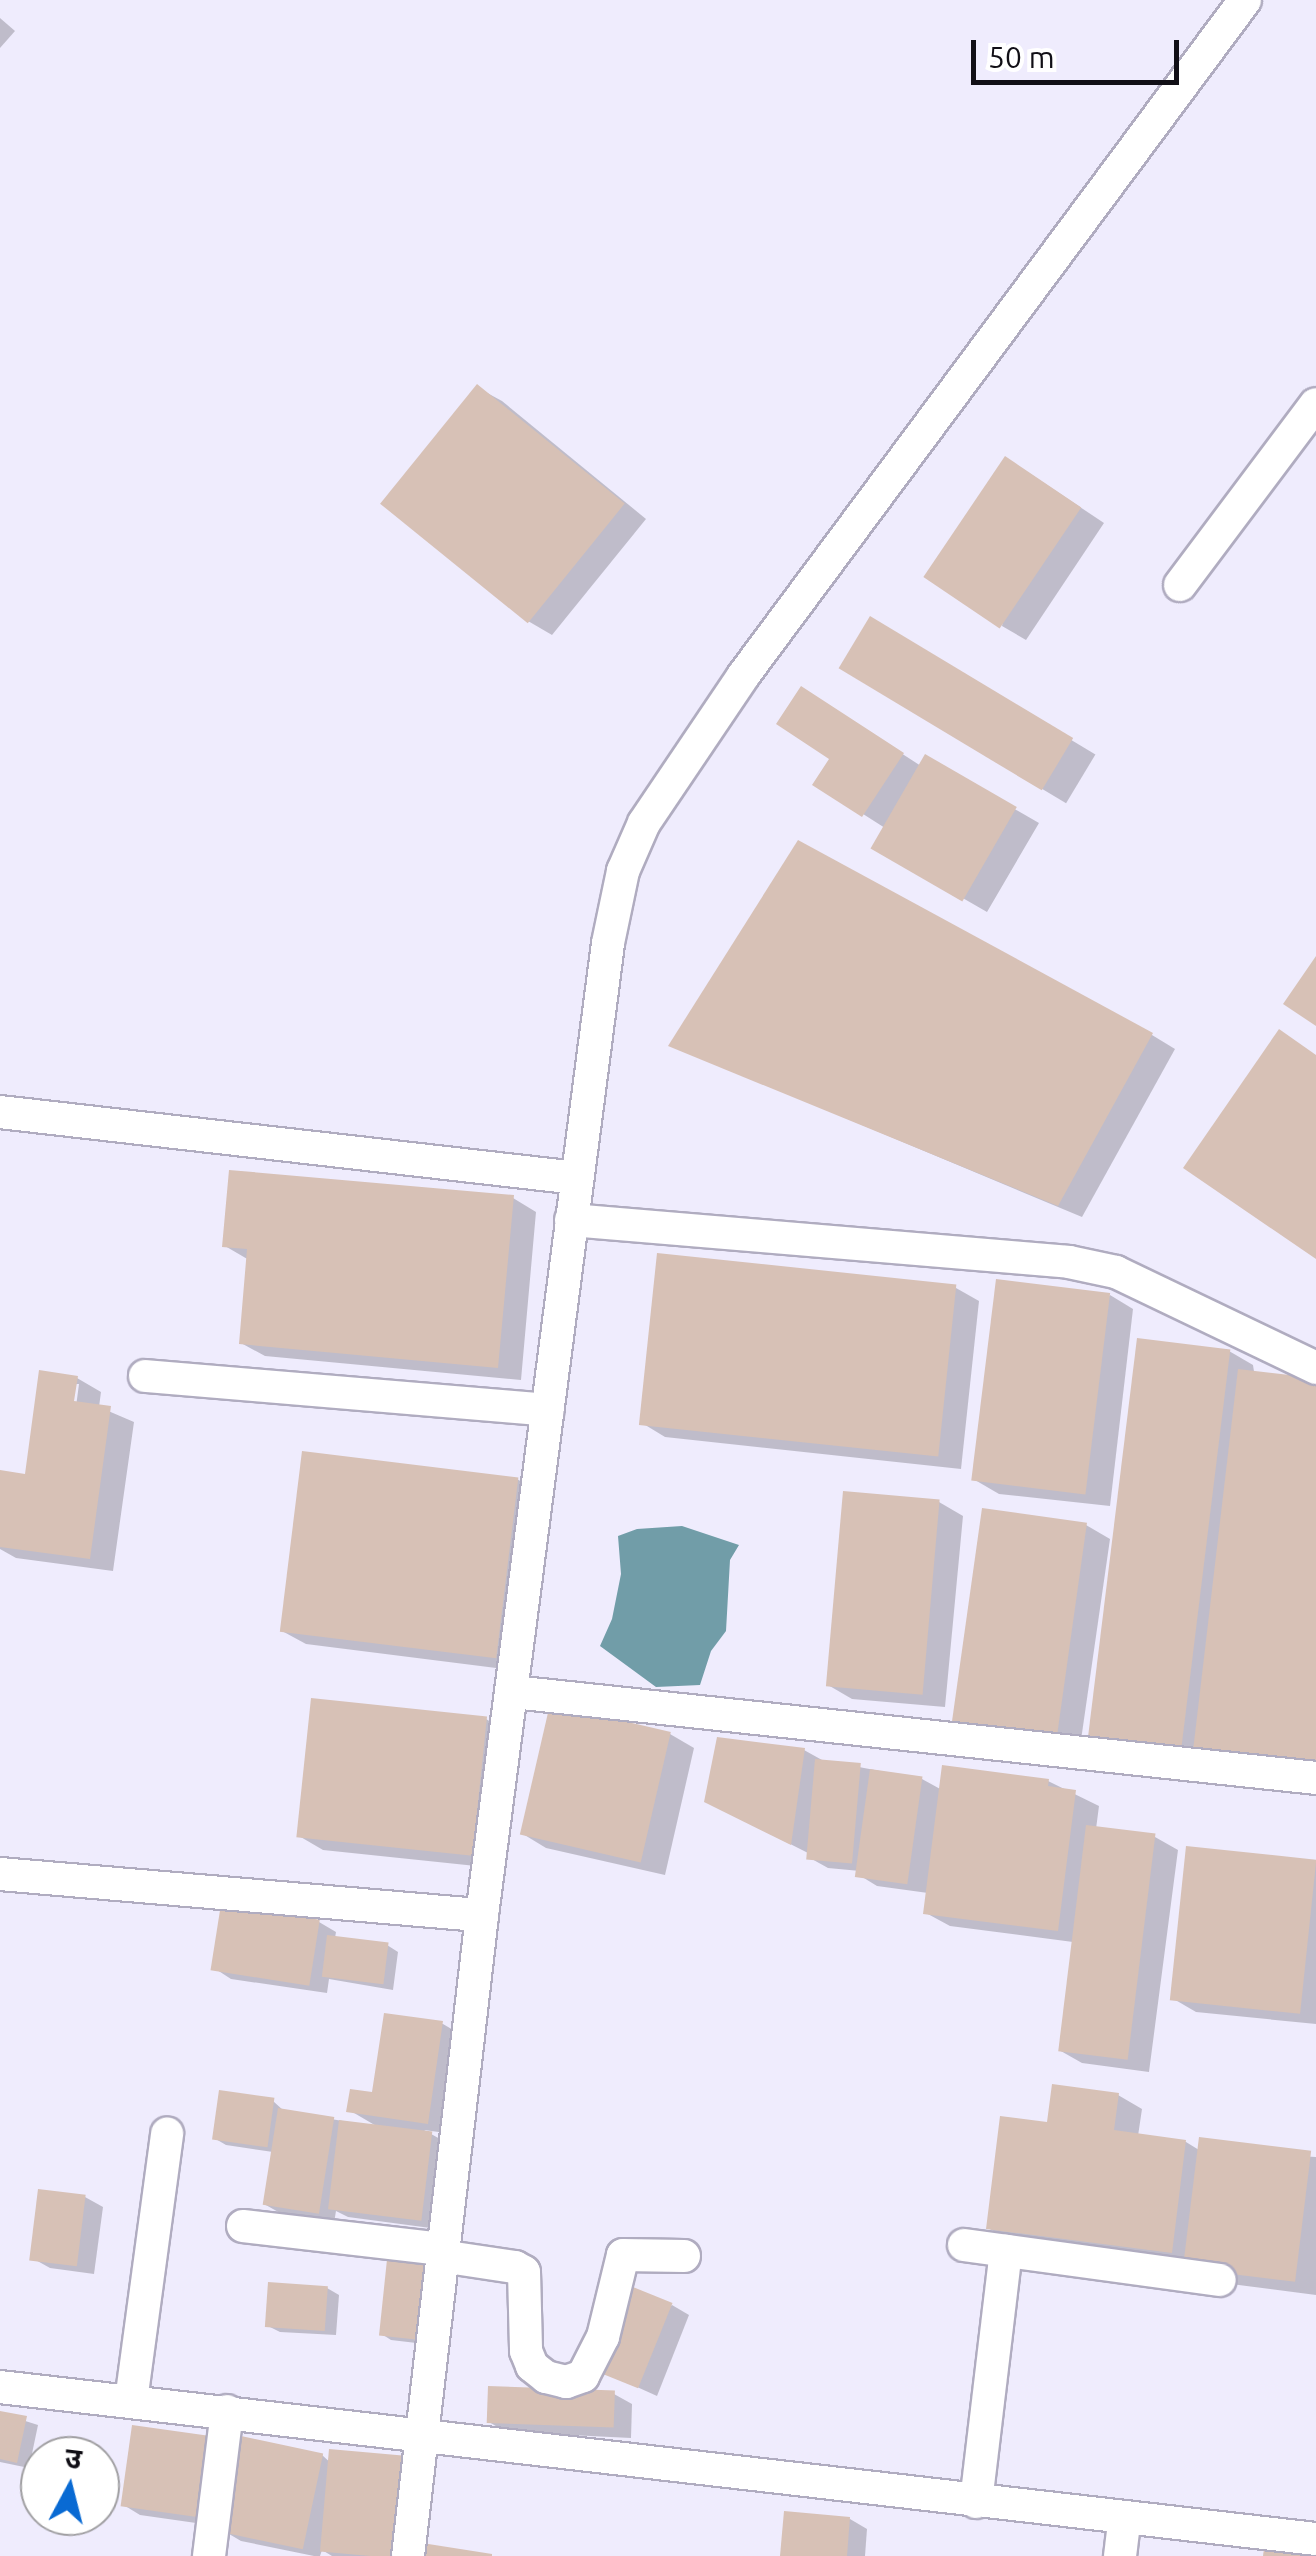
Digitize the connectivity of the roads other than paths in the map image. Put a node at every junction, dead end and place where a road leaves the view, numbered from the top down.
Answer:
1 (1245, 0) edge
2 (1316, 404) edge
3 (1180, 585) dead end
4 (0, 1112) edge
5 (577, 1178) junction
6 (571, 1220) junction
7 (1316, 1368) edge
8 (144, 1376) dead end
9 (548, 1410) junction
10 (513, 1692) junction
11 (1316, 1778) edge
12 (0, 1874) edge
13 (482, 1914) junction
14 (166, 2133) dead end
15 (243, 2226) dead end
16 (964, 2245) dead end
17 (1006, 2251) junction
18 (441, 2252) junction
19 (684, 2256) dead end
20 (1220, 2280) dead end
21 (0, 2387) edge
22 (131, 2401) junction
23 (227, 2412) junction
24 (419, 2432) junction
25 (976, 2502) junction
26 (1125, 2518) junction
27 (1316, 2540) edge
28 (210, 2556) edge
29 (408, 2556) edge
30 (1120, 2556) edge

1 - 5 street
2 - 3 street
4 - 5 street
5 - 6 street
6 - 7 street
6 - 9 street
8 - 9 street
9 - 10 street
10 - 11 street
10 - 13 street
12 - 13 street
13 - 18 street
14 - 22 street
15 - 18 street
16 - 17 street
17 - 20 street
17 - 25 street
18 - 19 street
18 - 24 street
21 - 22 street
22 - 23 street
23 - 24 street
23 - 28 street
24 - 25 street
24 - 29 street
25 - 26 street
26 - 27 street
26 - 30 street

